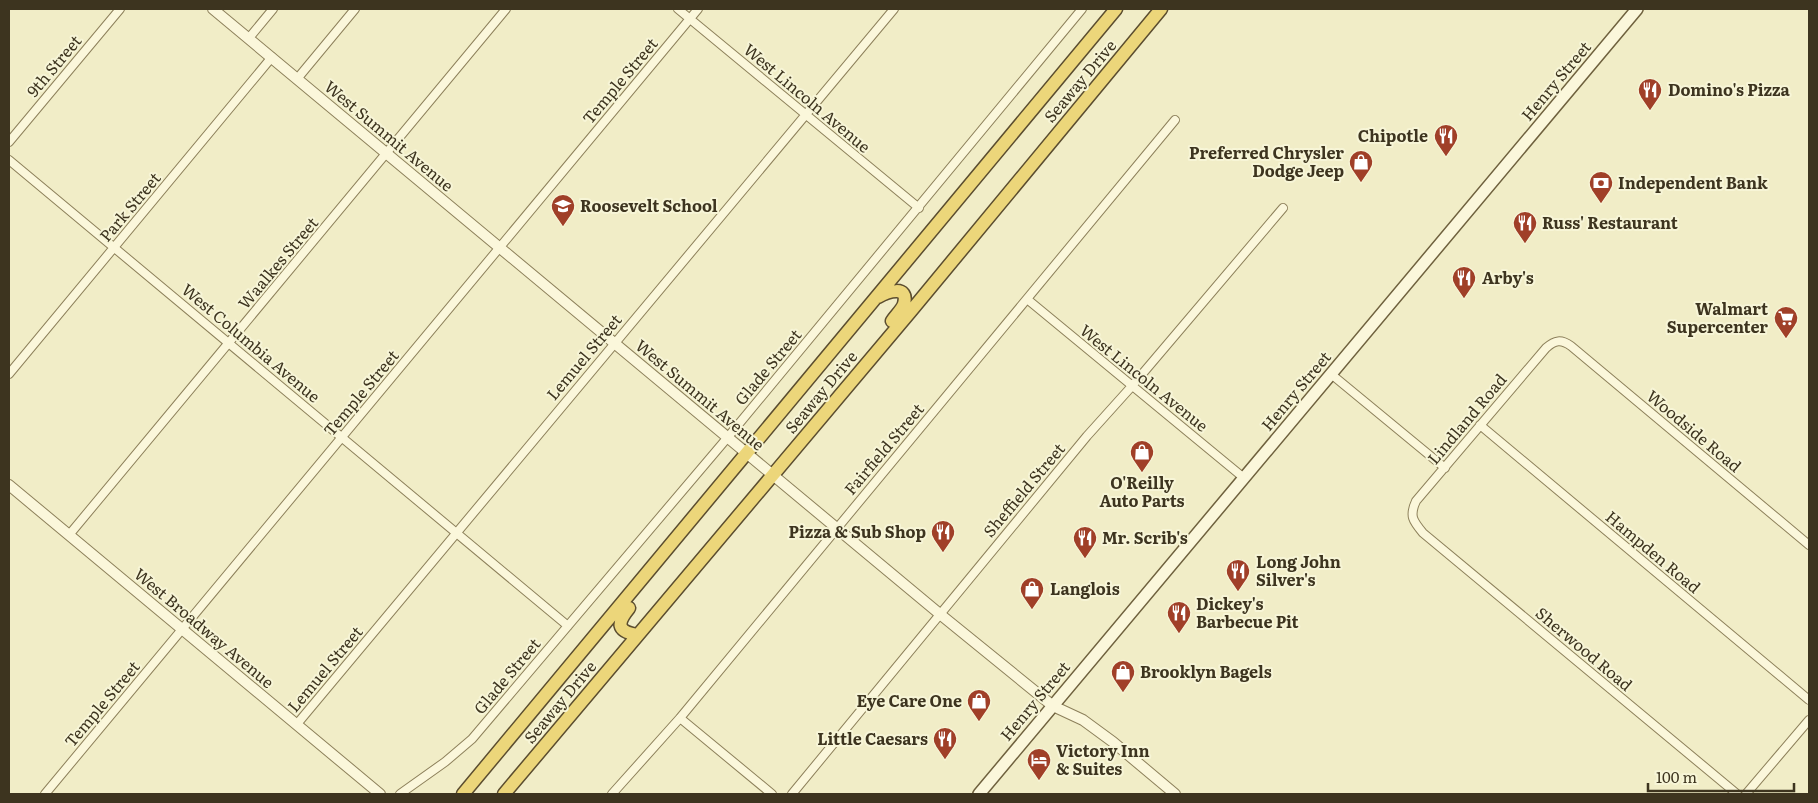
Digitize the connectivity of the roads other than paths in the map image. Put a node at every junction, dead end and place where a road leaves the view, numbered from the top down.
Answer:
1 (120, 9) edge
2 (214, 9) edge
3 (273, 9) edge
4 (355, 9) edge
5 (506, 9) edge
6 (678, 9) edge
7 (698, 9) edge
8 (894, 9) edge
9 (1082, 9) edge
10 (1116, 9) edge
11 (1161, 9) edge
12 (1637, 9) edge
13 (690, 18) junction
14 (249, 38) junction
15 (272, 57) junction
16 (297, 78) junction
17 (806, 114) junction
18 (1175, 120) dead end
19 (9, 142) edge
20 (387, 153) junction
21 (9, 160) edge
22 (918, 208) junction
23 (1284, 208) dead end
24 (114, 247) junction
25 (500, 248) junction
26 (876, 298) junction
27 (1027, 298) junction
28 (1560, 341) joint
29 (614, 342) junction
30 (230, 343) junction
31 (9, 374) edge
32 (1331, 374) junction
33 (1132, 386) junction
34 (1480, 425) junction
35 (342, 437) junction
36 (728, 437) junction
37 (794, 449) junction
38 (749, 454) junction
39 (1445, 468) junction
40 (773, 475) junction
41 (1244, 478) junction
42 (9, 485) edge
43 (1415, 524) joint
44 (837, 527) junction
45 (456, 533) junction
46 (69, 534) junction
47 (1809, 545) edge
48 (941, 615) junction
49 (568, 626) junction
50 (182, 630) junction
51 (637, 635) junction
52 (1809, 700) edge
53 (1053, 706) junction
54 (680, 718) junction
55 (1809, 720) edge
56 (297, 724) junction
57 (45, 794) edge
58 (380, 794) edge
59 (400, 794) edge
60 (463, 794) edge
61 (504, 794) edge
62 (612, 794) edge
63 (772, 794) edge
64 (792, 794) edge
65 (979, 794) edge
66 (1175, 794) edge
67 (1737, 794) edge
68 (1746, 794) edge

1 - 19 street, 9th Street
2 - 14 street, West Summit Avenue
3 - 14 street
4 - 16 street
5 - 20 street, Waalkes Street
6 - 13 street, West Lincoln Avenue
7 - 13 street, Temple Street
8 - 17 street, Lemuel Street
9 - 22 street, Glade Street
10 - 26 highway, Seaway Drive
11 - 37 highway, Seaway Drive
12 - 32 main road, Henry Street
13 - 17 street, West Lincoln Avenue
13 - 25 street, Temple Street
14 - 15 street, West Summit Avenue
15 - 16 street, West Summit Avenue
15 - 24 street, Park Street
16 - 20 street, West Summit Avenue
17 - 22 street, West Lincoln Avenue
17 - 29 street, Lemuel Street
18 - 27 street, Fairfield Street
20 - 25 street, West Summit Avenue
20 - 30 street, Waalkes Street
21 - 24 street, West Columbia Avenue
22 - 36 street, Glade Street
23 - 33 street, Sheffield Street
24 - 30 street, West Columbia Avenue
24 - 31 street, Park Street
25 - 29 street, West Summit Avenue
25 - 35 street, Temple Street
26 - 37 highway
26 - 38 highway, Seaway Drive
27 - 33 street, West Lincoln Avenue
27 - 44 street, Fairfield Street
28 - 34 street, Lindland Road
28 - 47 street, Woodside Road
29 - 36 street, West Summit Avenue
29 - 45 street, Lemuel Street
30 - 35 street, West Columbia Avenue
30 - 46 street, Waalkes Street
32 - 39 street
32 - 41 main road, Henry Street
33 - 41 street, West Lincoln Avenue
33 - 48 street, Sheffield Street
34 - 39 street, Lindland Road
34 - 52 street, Hampden Road
35 - 45 street, West Columbia Avenue
35 - 50 street, Temple Street
36 - 38 street, West Summit Avenue
36 - 49 street, Glade Street
37 - 40 highway, Seaway Drive
38 - 40 street, West Summit Avenue
38 - 51 highway
38 - 60 highway, Seaway Drive
39 - 43 street, Lindland Road
40 - 44 street, West Summit Avenue
40 - 51 highway, Seaway Drive
41 - 53 main road, Henry Street
42 - 46 street, West Broadway Avenue
43 - 67 street, Sherwood Road
44 - 48 street, West Summit Avenue
44 - 54 street, Fairfield Street
45 - 49 street, West Columbia Avenue
45 - 56 street, Lemuel Street
46 - 50 street, West Broadway Avenue
48 - 53 street, West Summit Avenue
48 - 64 street, Sheffield Street
49 - 59 street, Glade Street
50 - 56 street, West Broadway Avenue
50 - 57 street, Temple Street
51 - 61 highway, Seaway Drive
53 - 65 main road, Henry Street
53 - 66 street, West Summit Avenue
54 - 62 street, Fairfield Street
54 - 63 street
55 - 68 street
56 - 58 street, West Broadway Avenue

